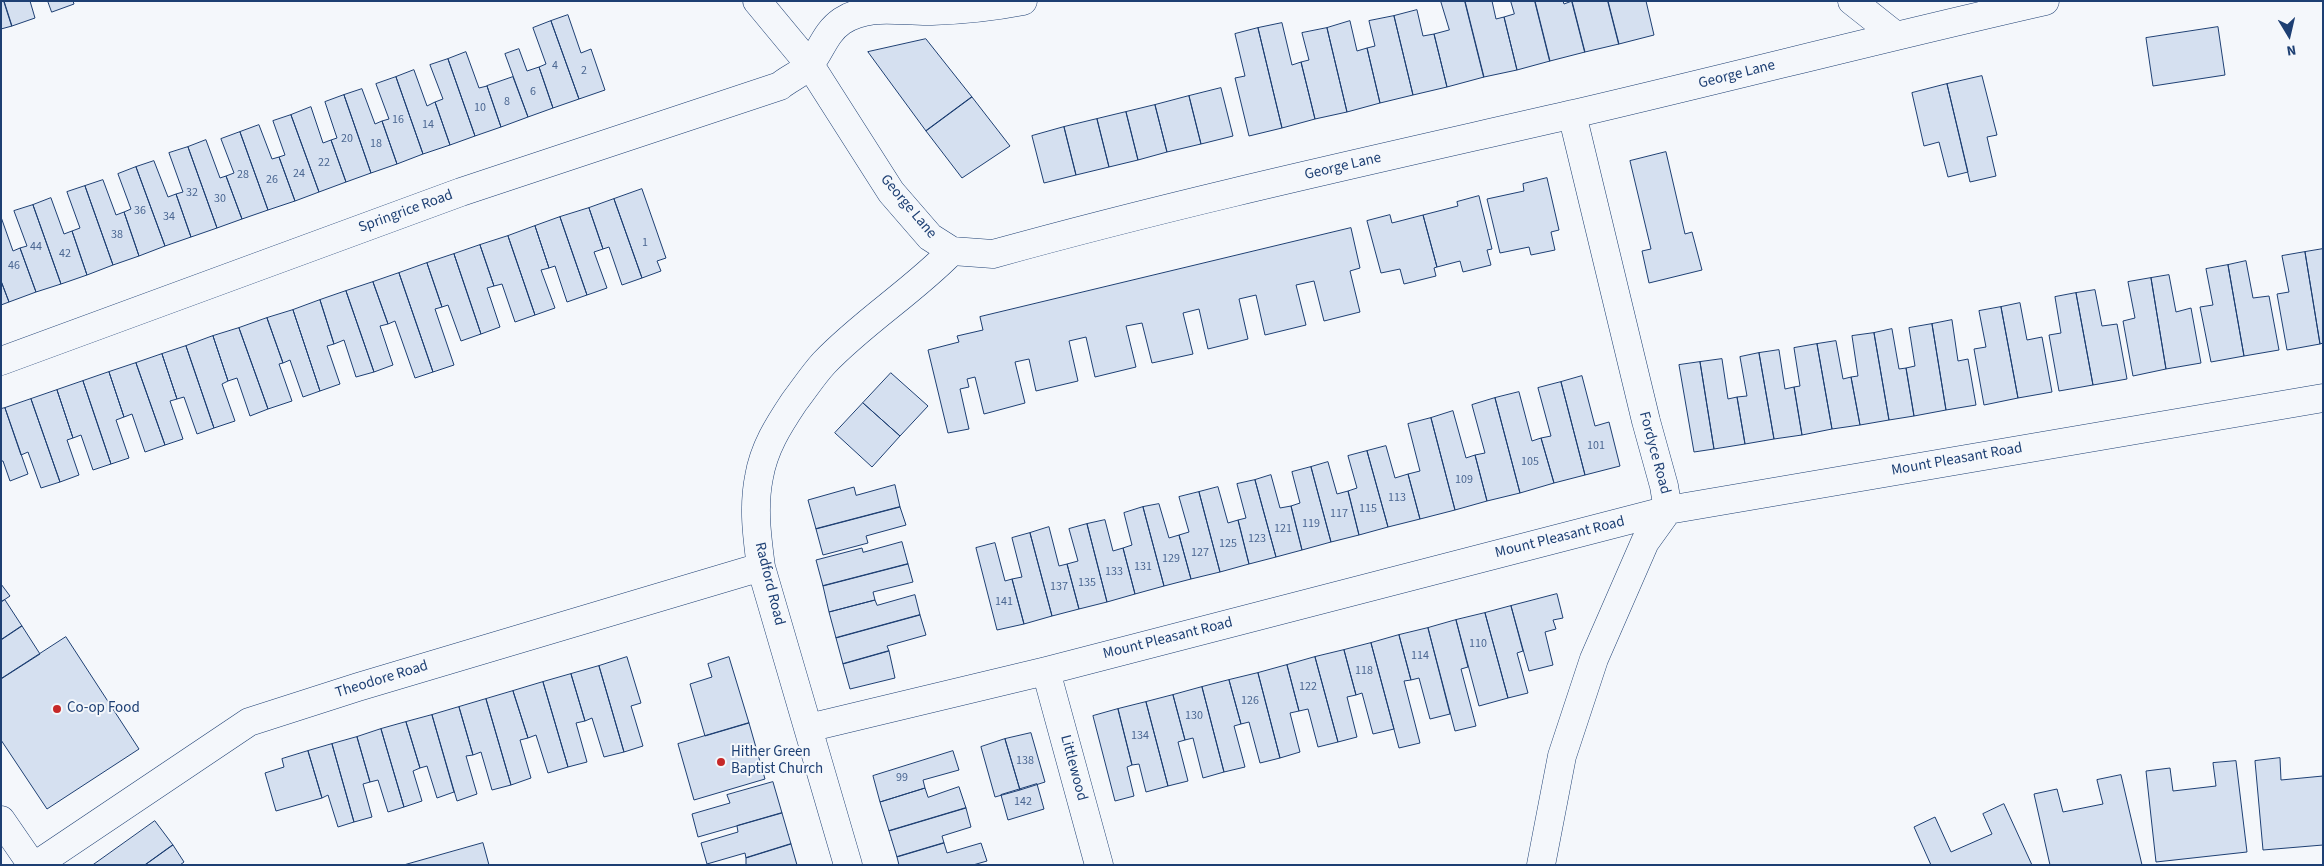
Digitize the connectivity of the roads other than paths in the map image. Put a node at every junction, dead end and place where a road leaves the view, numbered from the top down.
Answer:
1 (757, 1) edge
2 (1023, 1) edge
3 (1852, 1) edge
4 (2045, 1) edge
5 (1895, 35) junction
6 (810, 65) junction
7 (1572, 114) junction
8 (952, 251) junction
9 (1, 360) edge
10 (2323, 398) edge
11 (1668, 510) junction
12 (761, 567) junction
13 (1046, 671) junction
14 (808, 728) junction
15 (1, 820) edge
16 (32, 865) edge
17 (36, 865) edge
18 (848, 865) edge
19 (1099, 865) edge
20 (1540, 865) edge

1 - 6 street, George Lane
2 - 6 street
3 - 5 street
4 - 5 street, George Lane
5 - 7 street, George Lane
6 - 8 street, George Lane
6 - 9 street, Springrice Road
7 - 8 street, George Lane
7 - 11 street, Fordyce Road
8 - 12 street, Radford Road
10 - 11 street, Mount Pleasant Road
11 - 13 street, Mount Pleasant Road
11 - 20 street, Fordyce Road
12 - 14 street, Radford Road
12 - 17 street, Theodore Road
13 - 14 street, Mount Pleasant Road
13 - 19 street, Littlewood
14 - 18 street, Radford Road
15 - 16 street

